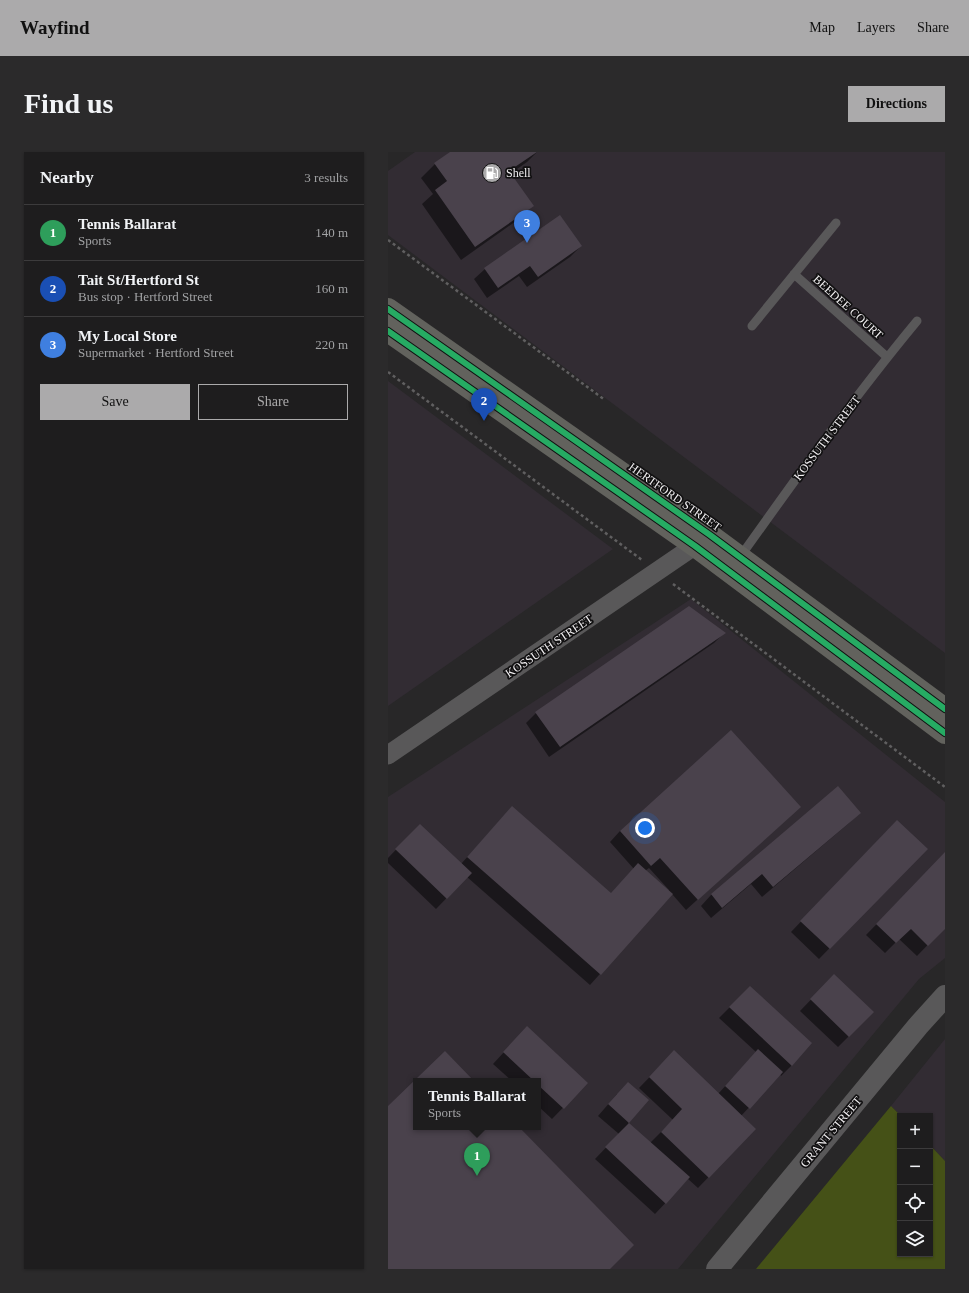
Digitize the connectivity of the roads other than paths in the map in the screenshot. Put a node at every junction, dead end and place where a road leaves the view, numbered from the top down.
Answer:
1 (836, 223) dead end
2 (794, 274) junction
3 (388, 309) edge
4 (917, 321) dead end
5 (752, 326) dead end
6 (388, 331) edge
7 (887, 357) junction
8 (702, 541) junction
9 (740, 558) junction
10 (945, 709) edge
11 (945, 733) edge
12 (388, 755) edge
13 (945, 996) edge
14 (717, 1269) edge

1 - 2 lane, BEEDEE COURT
2 - 5 lane, BEEDEE COURT
2 - 7 lane, BEEDEE COURT
3 - 8 main road, HERTFORD STREET
4 - 7 lane, KOSSUTH STREET
6 - 8 main road, HERTFORD STREET
7 - 9 lane, KOSSUTH STREET
8 - 9 main road, HERTFORD STREET
8 - 11 main road, HERTFORD STREET
8 - 12 street, KOSSUTH STREET
9 - 10 main road, HERTFORD STREET
13 - 14 street, GRANT STREET

